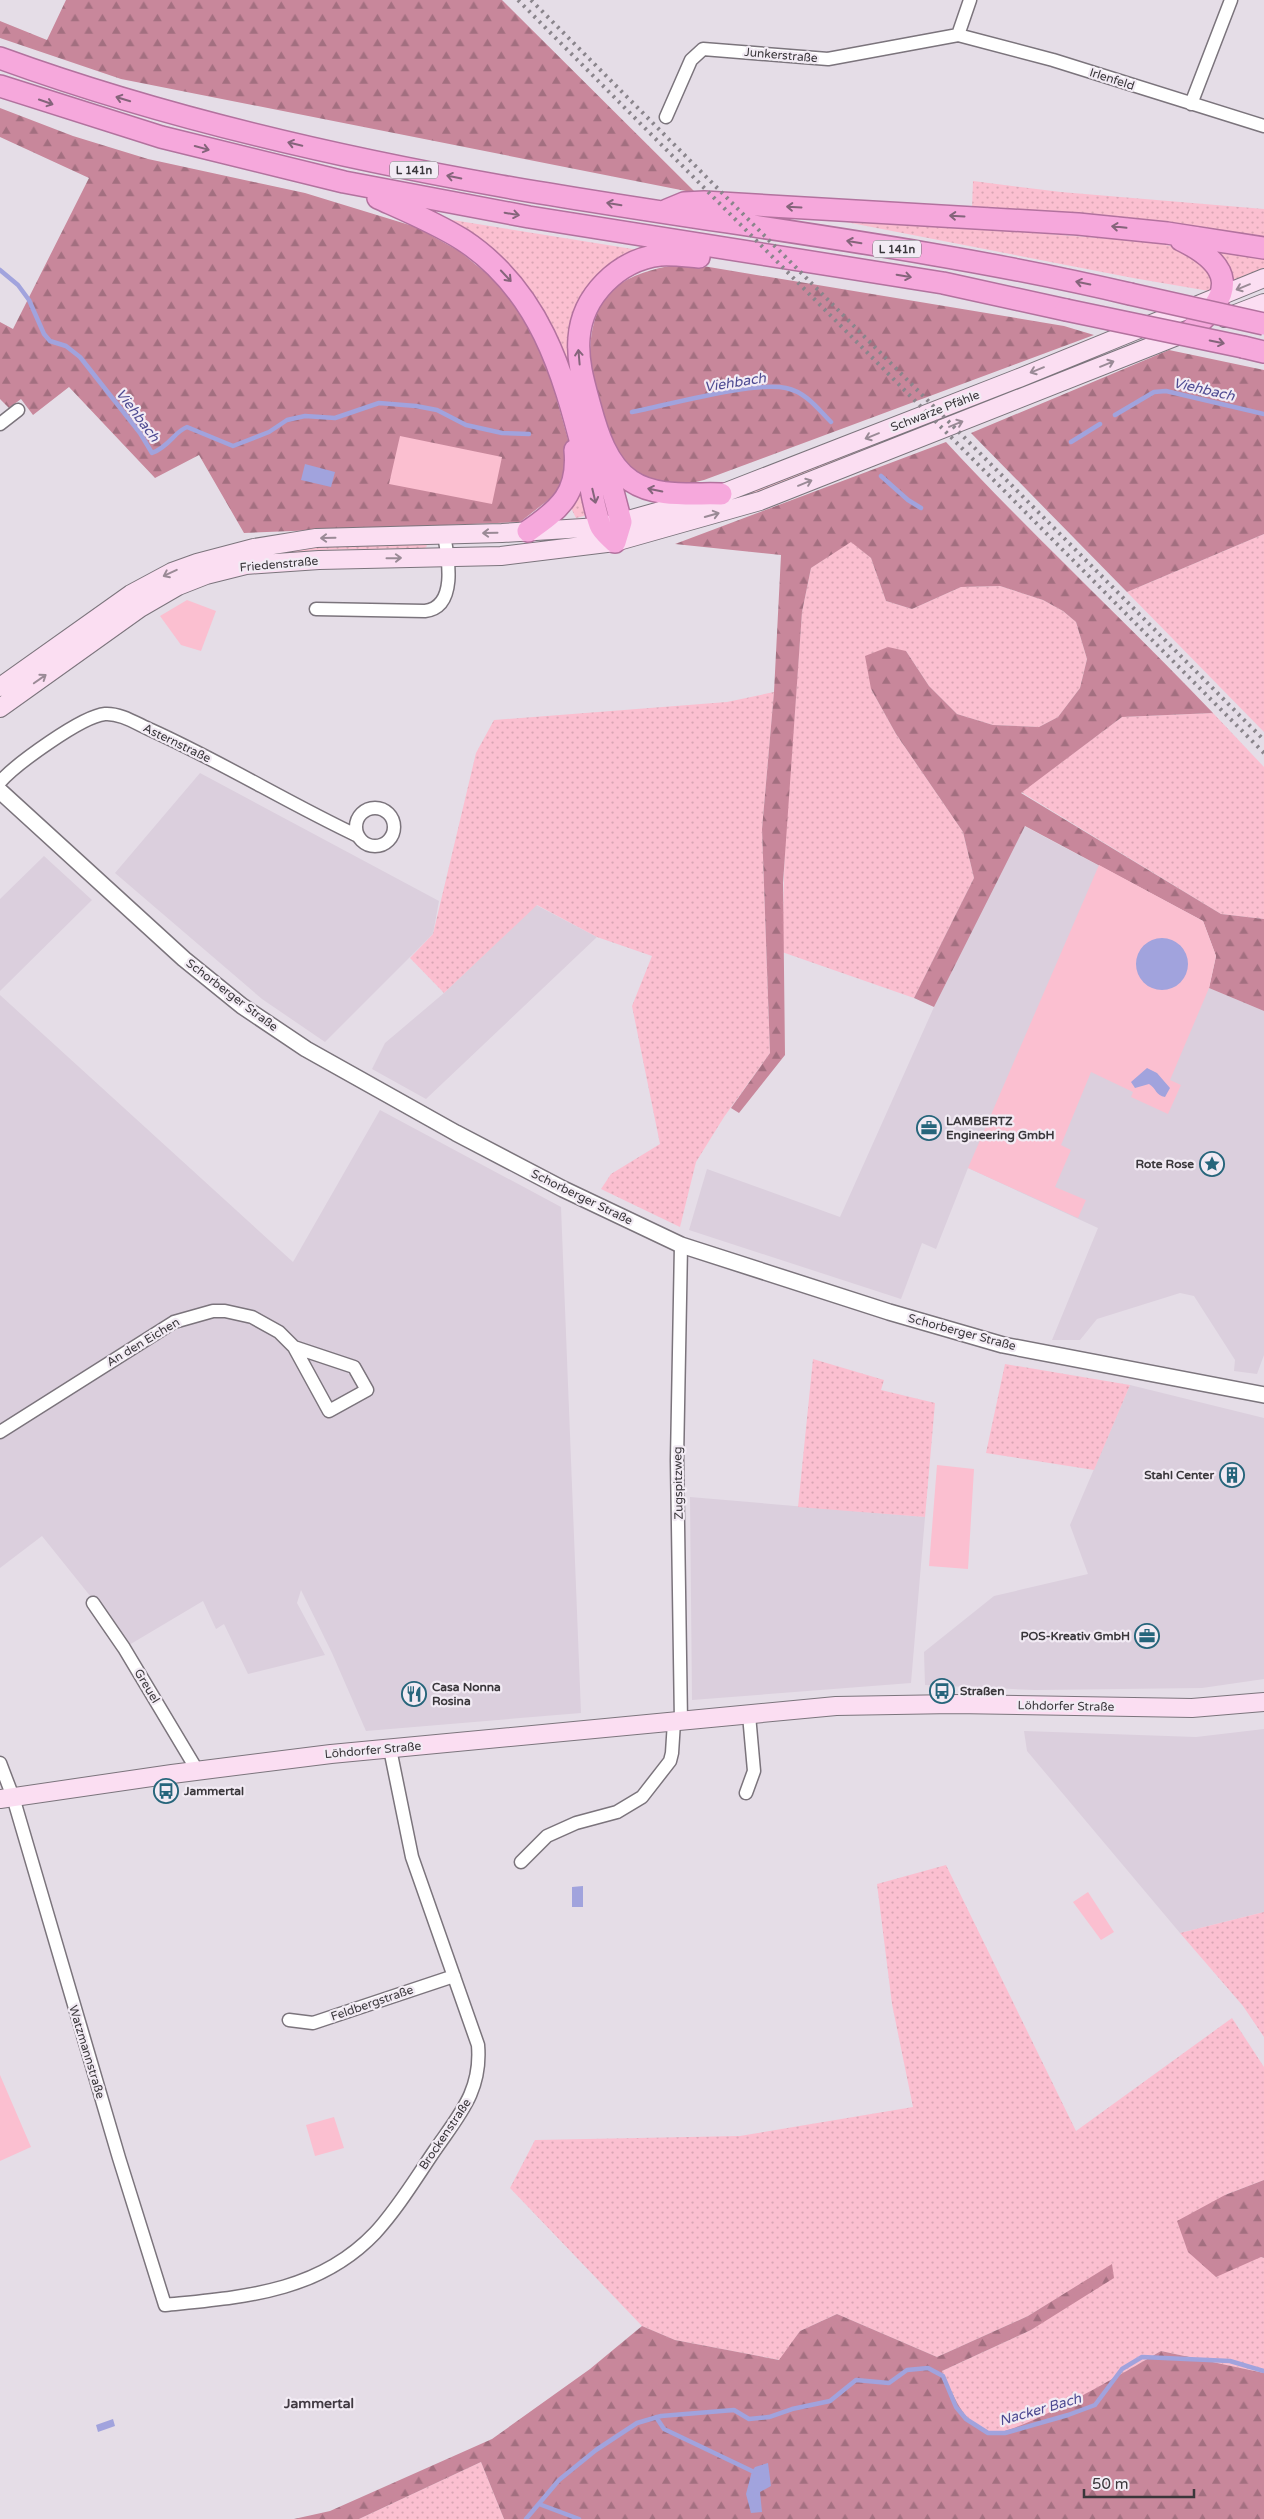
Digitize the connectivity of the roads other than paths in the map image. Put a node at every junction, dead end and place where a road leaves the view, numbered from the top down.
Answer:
1 (970, 0) edge
2 (1231, 0) edge
3 (958, 35) junction
4 (0, 58) edge
5 (0, 86) edge
6 (1191, 104) junction
7 (666, 117) dead end
8 (1264, 126) edge
9 (344, 182) junction
10 (662, 212) junction
11 (1167, 233) junction
12 (1264, 248) edge
13 (752, 252) junction
14 (1264, 278) edge
15 (1221, 296) junction
16 (1264, 303) edge
17 (1264, 324) edge
18 (1191, 330) junction
19 (1264, 352) edge
20 (18, 410) dead end
21 (572, 415) junction
22 (0, 424) edge
23 (599, 438) junction
24 (721, 494) junction
25 (612, 530) junction
26 (528, 531) junction
27 (444, 535) junction
28 (448, 557) junction
29 (316, 608) dead end
30 (0, 687) edge
31 (0, 708) edge
32 (0, 782) edge
33 (0, 791) edge
34 (358, 836) dead end
35 (681, 1245) junction
36 (294, 1347) junction
37 (1264, 1395) edge
38 (0, 1432) edge
39 (93, 1603) dead end
40 (1264, 1702) edge
41 (749, 1715) junction
42 (677, 1722) junction
43 (390, 1748) junction
44 (0, 1763) edge
45 (197, 1770) junction
46 (746, 1793) dead end
47 (6, 1798) edge
48 (521, 1862) dead end
49 (454, 1976) junction
50 (289, 2020) dead end
51 (165, 2305) joint

1 - 3 street
2 - 6 street
3 - 6 street, Irlenfeld
3 - 7 street, Junkerstraße
10 -> 4 highway, L 141n
5 -> 9 highway, L 141n
6 - 8 street, Irlenfeld
9 -> 13 highway, L 141n
9 -> 21 highway
11 -> 10 highway
17 -> 10 highway, L 141n, bridge
11 - 12 highway
11 - 15 highway
13 -> 19 highway, L 141n, bridge
23 -> 13 highway
14 -> 15 main road, Schwarze Pfähle
15 - 18 highway
15 -> 24 main road, Schwarze Pfähle
16 - 18 main road, Schwarze Pfähle
25 -> 18 main road, Schwarze Pfähle
20 - 22 street
21 -> 25 highway
21 - 26 highway
24 -> 23 highway
23 - 25 highway
24 - 25 main road, Schwarze Pfähle
25 - 26 main road, Friedenstraße
25 - 28 main road, Friedenstraße
26 -> 27 main road, Friedenstraße
27 - 28 street
27 -> 30 main road, Friedenstraße
28 - 29 street
31 -> 28 main road, Friedenstraße
32 - 34 street, Asternstraße
33 - 35 street, Schorberger Straße
35 - 37 street, Schorberger Straße
35 - 42 street, Zugspitzweg
36 - 36 street, An den Eichen
36 - 38 street, An den Eichen
39 - 45 street, Greuel
40 - 41 main road, Löhdorfer Straße
41 - 42 main road, Löhdorfer Straße
41 - 46 street
42 - 43 main road, Löhdorfer Straße
42 - 48 street
43 - 45 main road, Löhdorfer Straße
43 - 49 street, Brockenstraße
44 - 47 street
45 - 47 main road, Löhdorfer Straße
47 - 51 street, Watzmannstraße
49 - 50 street, Feldbergstraße
49 - 51 street, Brockenstraße

